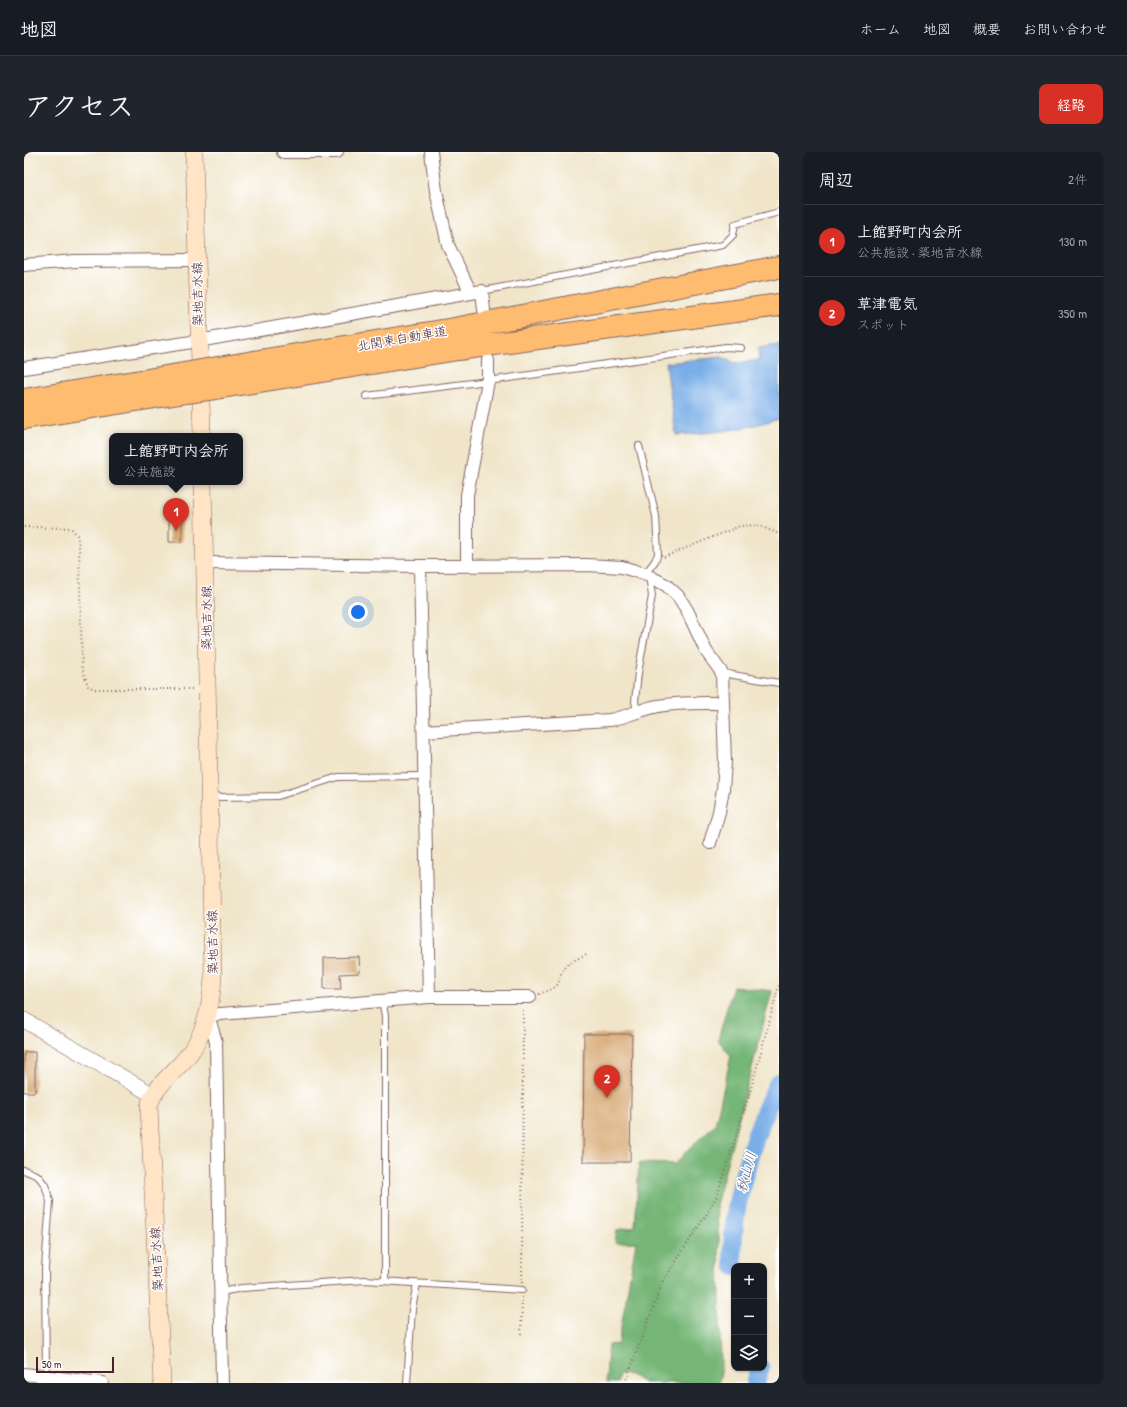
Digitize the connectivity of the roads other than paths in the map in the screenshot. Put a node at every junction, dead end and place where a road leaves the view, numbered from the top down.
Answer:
1 (194, 152) edge
2 (283, 152) edge
3 (337, 152) edge
4 (431, 152) edge
5 (779, 212) edge
6 (197, 260) junction
7 (24, 265) edge
8 (779, 267) edge
9 (476, 292) junction
10 (779, 305) edge
11 (484, 310) dead end
12 (198, 341) junction
13 (741, 348) dead end
14 (488, 360) dead end
15 (24, 368) edge
16 (214, 378) junction
17 (488, 381) junction
18 (185, 383) junction
19 (366, 396) dead end
20 (24, 400) edge
21 (24, 418) edge
22 (202, 433) edge
23 (639, 446) dead end
24 (203, 485) edge
25 (206, 563) junction
26 (467, 565) junction
27 (420, 566) junction
28 (647, 575) junction
29 (722, 673) junction
30 (779, 683) edge
31 (723, 703) junction
32 (637, 712) junction
33 (424, 731) junction
34 (425, 776) junction
35 (208, 795) junction
36 (710, 843) dead end
37 (429, 996) junction
38 (527, 997) road end
39 (382, 1000) junction
40 (208, 1015) junction
41 (24, 1020) edge
42 (153, 1095) junction
43 (24, 1170) edge
44 (385, 1280) junction
45 (417, 1283) junction
46 (522, 1290) road end
47 (221, 1292) junction
48 (24, 1374) edge
49 (46, 1376) junction
50 (102, 1383) edge
51 (162, 1383) edge
52 (222, 1383) edge
53 (406, 1383) edge

1 - 6 main road, 築地吉水線
2 - 3 street
4 - 9 street
5 - 9 lane
6 - 7 street
6 - 12 main road, 築地吉水線
8 - 16 highway, 北関東自動車道
9 - 11 street
9 - 12 street
10 - 16 highway, 北関東自動車道
12 - 15 street
12 - 22 main road, 築地吉水線
13 - 17 lane
14 - 17 street
16 - 18 highway, 北関東自動車道, bridge
17 - 19 lane
17 - 26 street
18 - 20 highway, 北関東自動車道
18 - 21 highway, 北関東自動車道
23 - 28 lane
24 - 25 main road, 築地吉水線
25 - 27 street
25 - 35 main road, 築地吉水線
26 - 27 street
26 - 28 street
27 - 33 street
28 - 29 street
28 - 32 lane
29 - 30 lane
29 - 31 street
31 - 32 street
31 - 36 street
32 - 33 street
33 - 34 street
34 - 35 lane
34 - 37 street
35 - 40 main road, 築地吉水線
37 - 38 street
37 - 39 street
39 - 40 street
39 - 44 lane
40 - 42 main road, 築地吉水線
40 - 47 street
41 - 42 street
42 - 51 main road, 築地吉水線
43 - 49 lane
44 - 45 lane
44 - 47 lane
45 - 46 lane
45 - 53 lane
47 - 52 street
48 - 49 street
49 - 50 street

